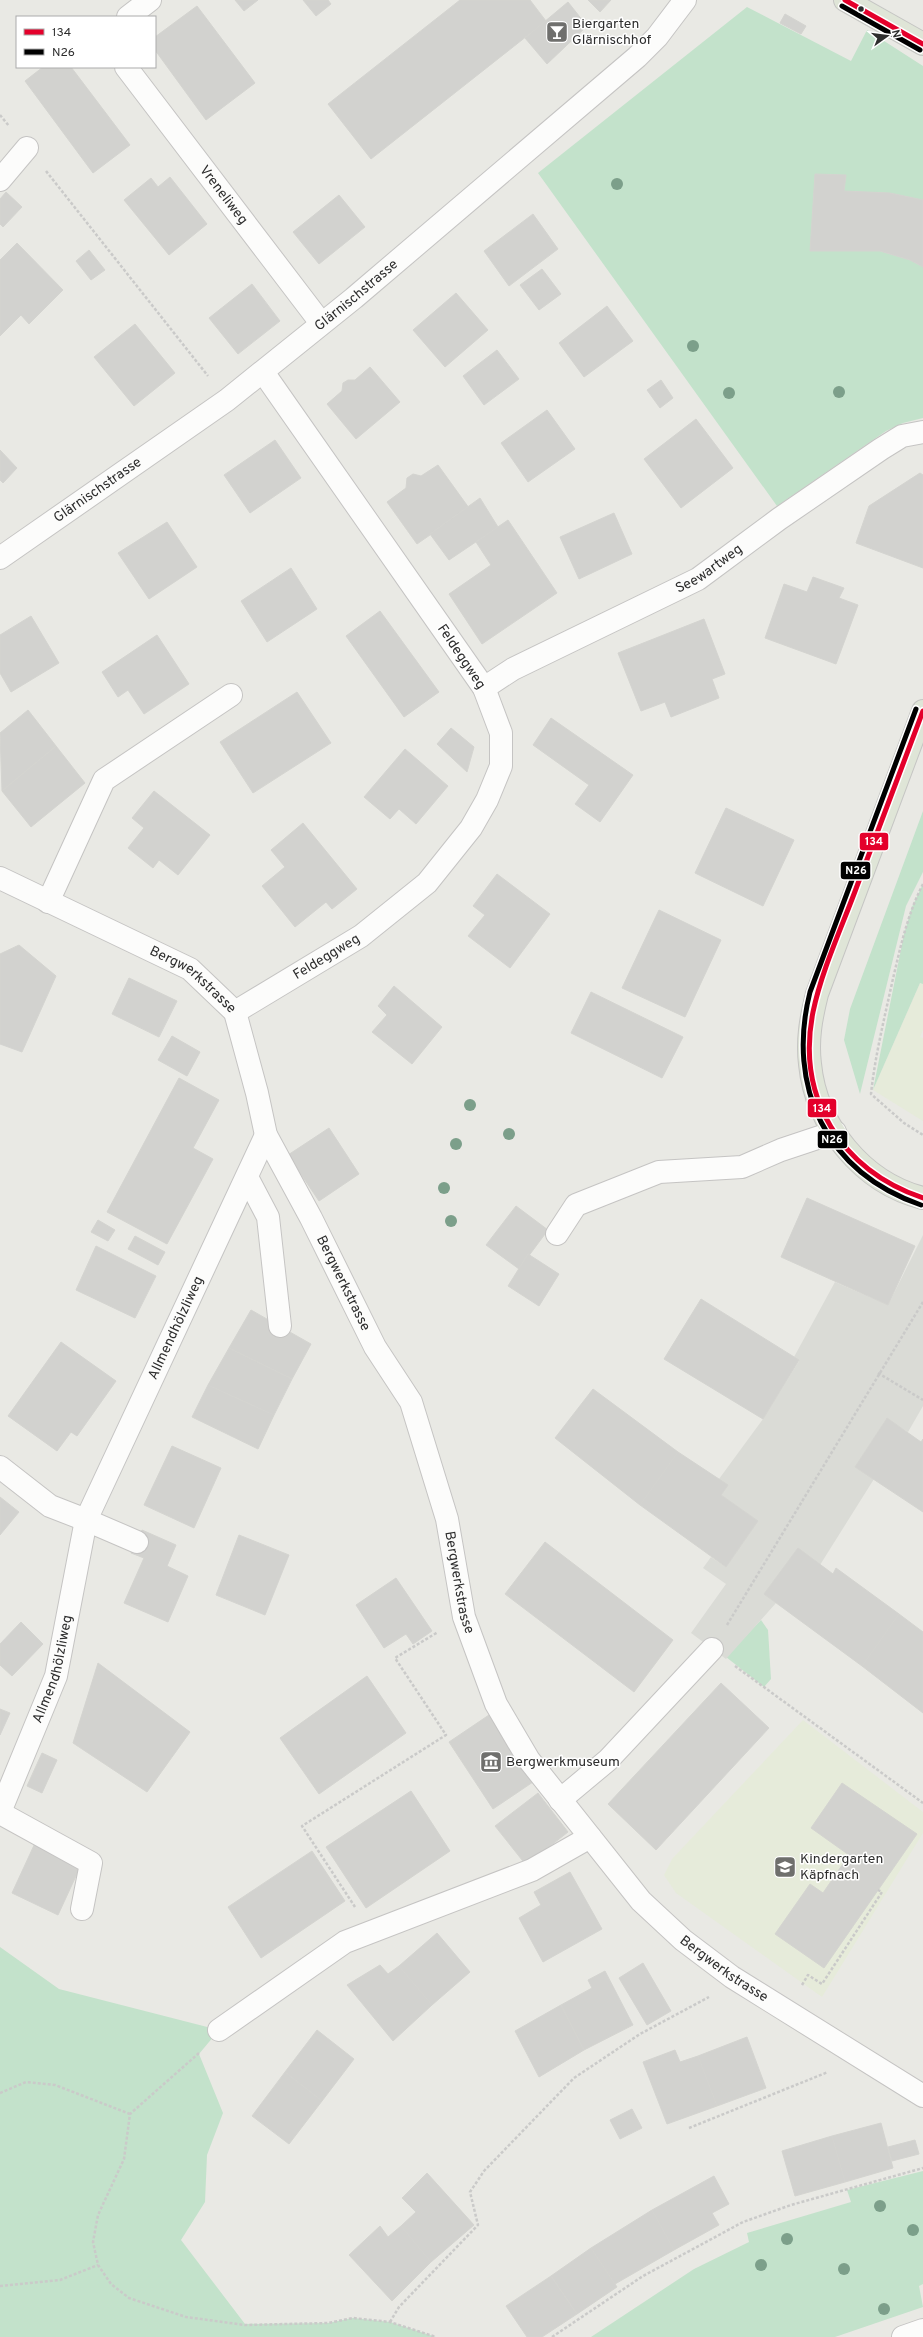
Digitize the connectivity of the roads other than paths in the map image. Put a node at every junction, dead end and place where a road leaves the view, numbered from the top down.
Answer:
1 (150, 0) edge
2 (685, 0) edge
3 (845, 0) edge
4 (129, 16) edge
5 (923, 44) edge
6 (127, 68) edge
7 (28, 148) road end
8 (0, 180) edge
9 (321, 323) junction
10 (263, 372) junction
11 (923, 432) edge
12 (0, 558) edge
13 (484, 688) junction
14 (231, 695) dead end
15 (923, 711) edge
16 (0, 878) edge
17 (48, 902) junction
18 (235, 1012) junction
19 (835, 1132) junction
20 (266, 1135) junction
21 (247, 1177) junction
22 (923, 1198) edge
23 (557, 1234) dead end
24 (280, 1326) dead end
25 (0, 1467) edge
26 (86, 1520) junction
27 (137, 1542) dead end
28 (712, 1649) road end
29 (560, 1800) junction
30 (0, 1812) edge
31 (590, 1837) junction
32 (82, 1909) dead end
33 (220, 2030) road end
34 (923, 2096) edge
35 (923, 2330) edge
36 (903, 2337) edge

1 - 4 street
2 - 9 street, Glärnischstrasse
3 - 5 main road
6 - 9 street, Vreneliweg
7 - 8 street
9 - 10 street, Glärnischstrasse
10 - 12 street, Glärnischstrasse
10 - 13 street, Feldeggweg
11 - 13 street, Seewartweg
13 - 18 street, Feldeggweg
14 - 17 street
15 - 19 main road
16 - 17 street, Bergwerkstrasse
17 - 18 street, Bergwerkstrasse
18 - 20 street, Bergwerkstrasse
19 - 22 main road
19 - 23 street
20 - 21 street, Allmendhölzliweg
20 - 29 street, Bergwerkstrasse
21 - 24 street
21 - 26 street, Allmendhölzliweg
25 - 26 street
26 - 27 street
26 - 30 street, Allmendhölzliweg
28 - 29 street
29 - 31 street, Bergwerkstrasse
30 - 32 street
31 - 33 street
31 - 34 street, Bergwerkstrasse
35 - 36 street

